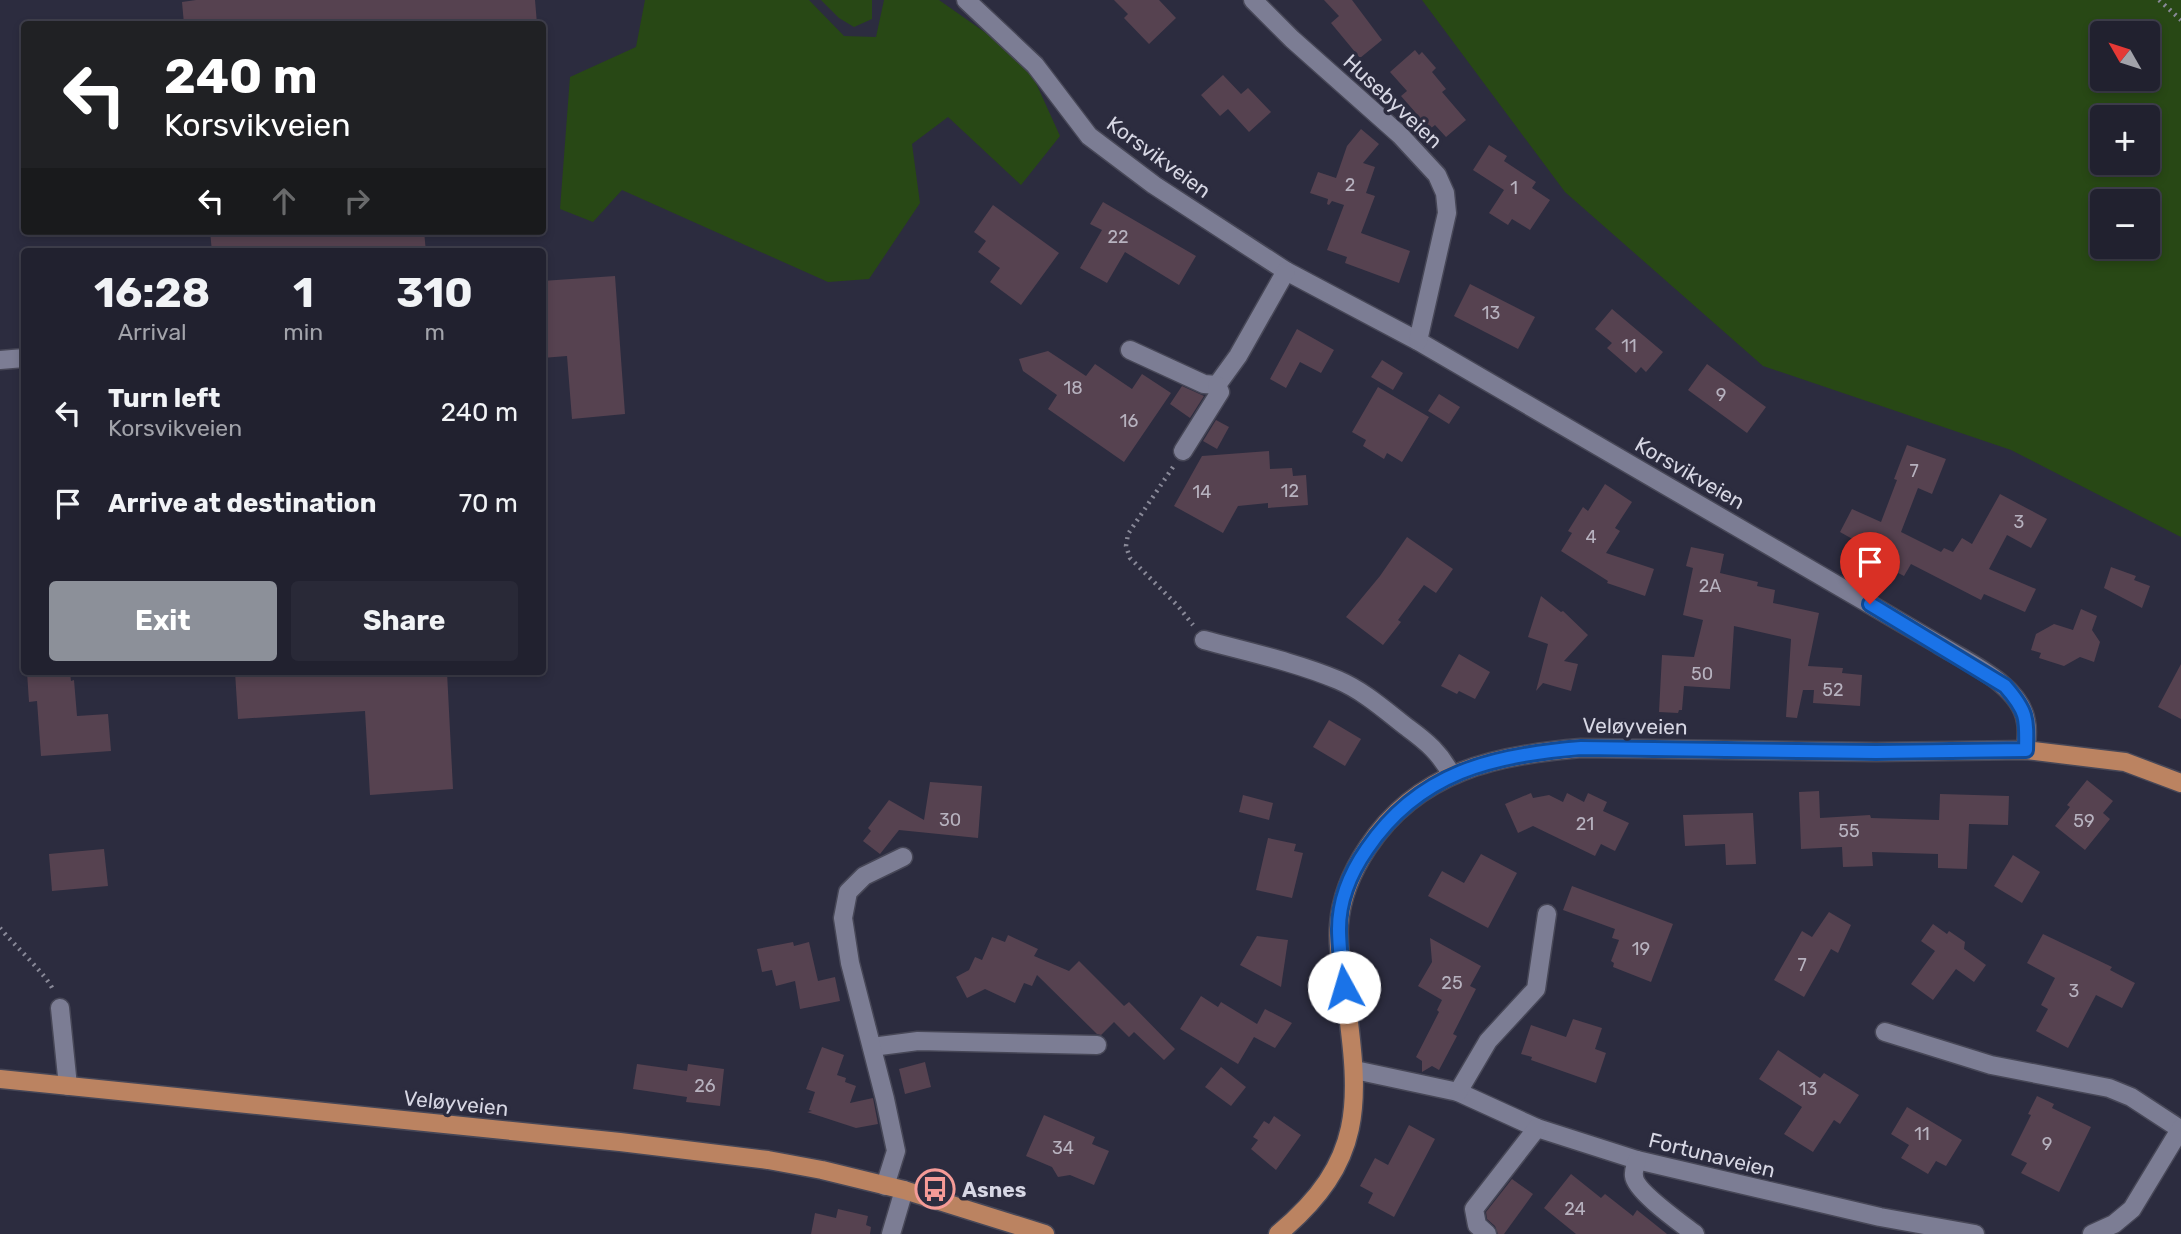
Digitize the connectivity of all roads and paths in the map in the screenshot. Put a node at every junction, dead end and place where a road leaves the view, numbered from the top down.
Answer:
1 (966, 0) edge
2 (1254, 0) edge
3 (2159, 0) edge
4 (2181, 20) edge
5 (1286, 271) junction
6 (1418, 341) junction
7 (1130, 350) dead end
8 (21, 358) edge
9 (0, 360) edge
10 (1217, 385) junction
11 (1182, 451) joint
12 (1204, 640) joint
13 (2026, 750) junction
14 (1451, 774) junction
15 (2181, 783) edge
16 (903, 857) dead end
17 (1547, 914) dead end
18 (0, 928) edge
19 (60, 1009) joint
20 (1885, 1032) dead end
21 (1097, 1045) dead end
22 (872, 1047) junction
23 (1355, 1070) junction
24 (0, 1079) edge
25 (68, 1086) junction
26 (1458, 1092) junction
27 (1537, 1128) junction
28 (2181, 1128) edge
29 (1637, 1160) junction
30 (885, 1185) junction
31 (904, 1190) junction
32 (1880, 1217) junction
33 (891, 1234) edge
34 (1045, 1234) edge
35 (1279, 1234) edge
36 (1488, 1234) edge
37 (1695, 1234) edge
38 (1872, 1234) edge
39 (1975, 1234) edge
40 (2092, 1234) edge

1 - 5 street, Korsvikveien
2 - 6 street, Husebyveien
3 - 4 path
5 - 6 street, Korsvikveien
5 - 10 street
6 - 13 street, Korsvikveien
7 - 10 street
8 - 9 street
10 - 11 street
11 - 12 path
12 - 14 street
13 - 14 main road, Veløyveien
13 - 15 main road, Veløyveien
14 - 23 main road, Veløyveien
16 - 22 street
17 - 26 street
18 - 19 path
19 - 25 street
20 - 28 street
21 - 22 street
22 - 30 street
23 - 26 street, Fortunaveien
23 - 35 main road, Veløyveien
24 - 25 main road, Veløyveien
25 - 30 main road, Veløyveien
26 - 27 street, Fortunaveien
27 - 29 street, Fortunaveien
27 - 36 street
28 - 40 street
29 - 32 street, Fortunaveien
29 - 37 street
30 - 31 main road, Veløyveien
31 - 33 street
31 - 34 main road, Veløyveien
32 - 38 street
32 - 39 street, Fortunaveien

